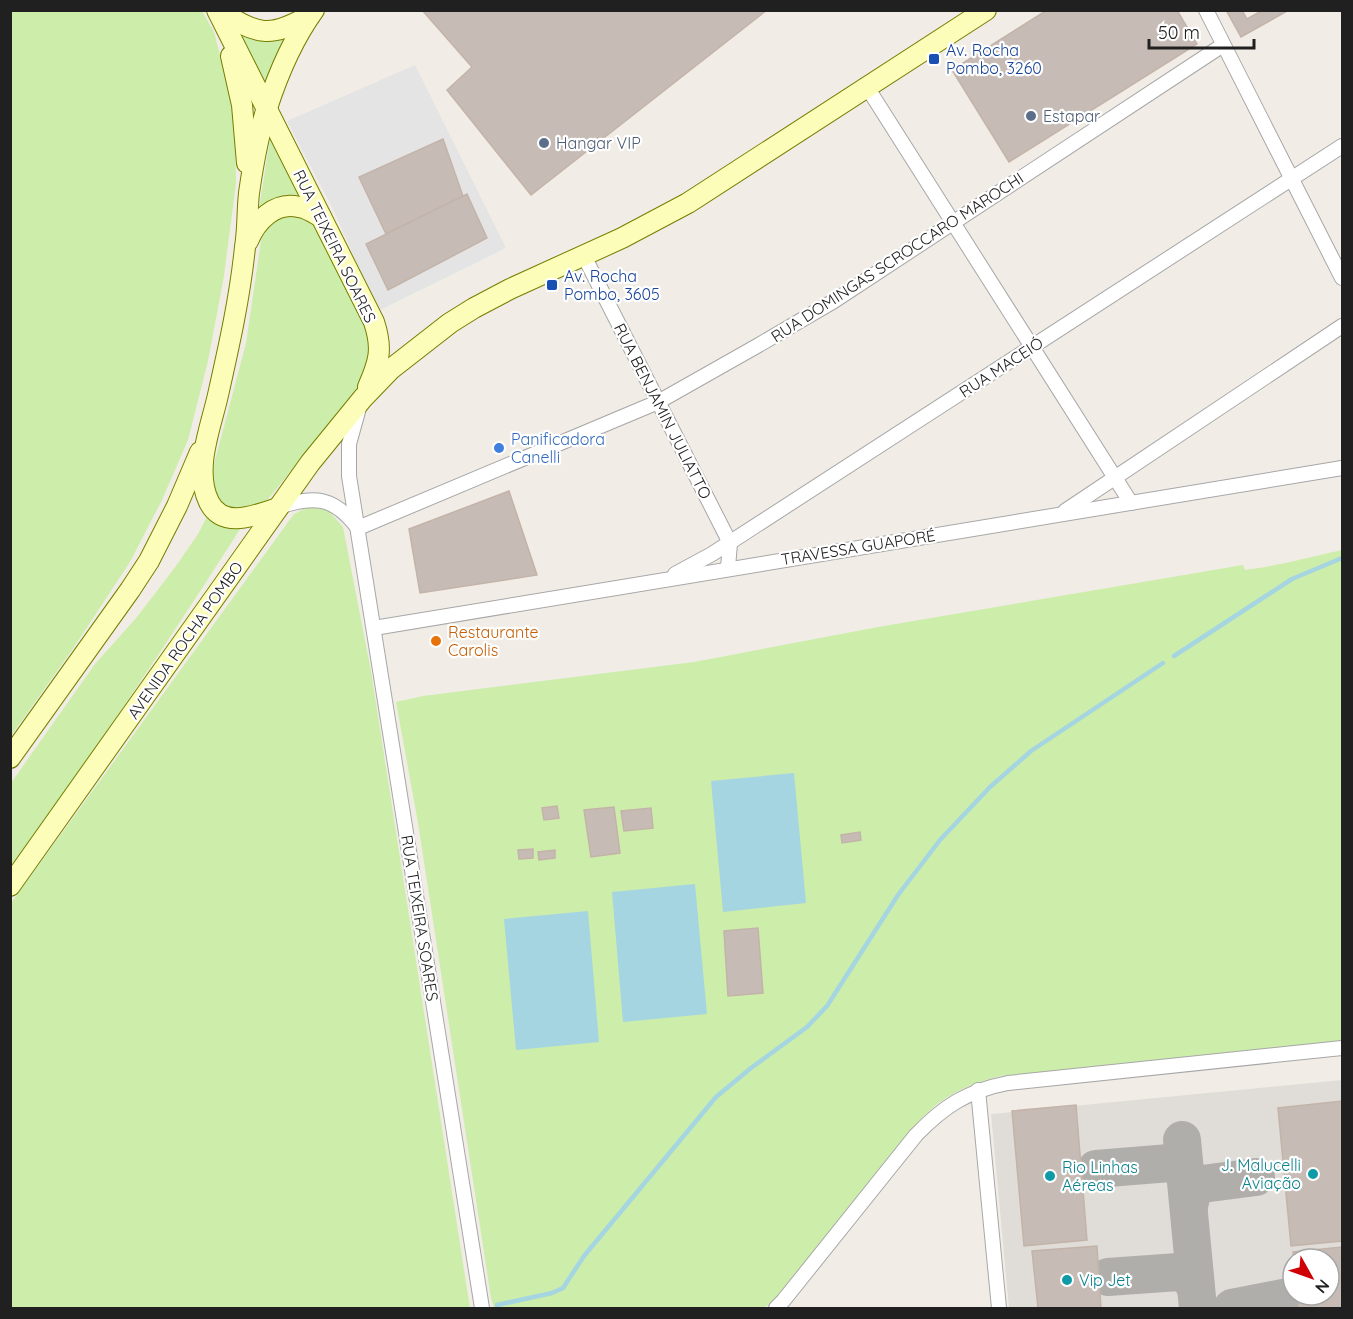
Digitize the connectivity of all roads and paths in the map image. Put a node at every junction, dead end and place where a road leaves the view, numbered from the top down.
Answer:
1 (217, 10) edge
2 (986, 10) edge
3 (1206, 10) edge
4 (313, 12) edge
5 (1223, 45) junction
6 (867, 87) junction
7 (267, 109) junction
8 (1342, 146) edge
9 (1292, 179) junction
10 (249, 192) junction
11 (321, 217) junction
12 (954, 223) junction
13 (246, 246) junction
14 (584, 256) junction
15 (1342, 278) edge
16 (1342, 326) edge
17 (1032, 347) junction
18 (363, 398) junction
19 (658, 402) junction
20 (207, 436) junction
21 (1342, 468) edge
22 (1115, 477) junction
23 (1131, 502) junction
24 (278, 508) junction
25 (1060, 514) junction
26 (358, 528) junction
27 (729, 543) junction
28 (712, 554) junction
29 (724, 569) junction
30 (657, 582) junction
31 (374, 628) junction
32 (10, 758) edge
33 (10, 886) edge
34 (1342, 1048) edge
35 (978, 1090) junction
36 (482, 1308) edge
37 (776, 1308) edge
38 (999, 1308) edge

1 - 4 main road
1 - 7 main road, RUA TEIXEIRA SOARES
1 - 10 main road
2 - 6 main road
3 - 5 street
4 - 7 main road
5 - 9 street
5 - 12 street, RUA DOMINGAS SCROCCARO MAROCHI
6 - 12 street
6 - 14 main road
7 - 10 main road
7 - 11 main road, RUA TEIXEIRA SOARES
8 - 9 street, RUA MACEIÓ
9 - 15 street
9 - 17 street, RUA MACEIÓ
10 - 13 main road
11 - 13 main road
11 - 18 main road, RUA TEIXEIRA SOARES
12 - 17 street
12 - 19 street, RUA DOMINGAS SCROCCARO MAROCHI
13 - 20 main road
14 - 18 main road
14 - 19 street, RUA BENJAMIN JULIATTO
16 - 22 street
17 - 22 street
17 - 27 street, RUA MACEIÓ
18 - 24 main road, AVENIDA ROCHA POMBO
18 - 26 street, RUA TEIXEIRA SOARES
19 - 26 street, RUA DOMINGAS SCROCCARO MAROCHI
19 - 27 street, RUA BENJAMIN JULIATTO
20 - 24 main road
20 - 32 main road
21 - 23 street, TRAVESSA GUAPORÉ
22 - 23 street
22 - 25 street
23 - 25 street, TRAVESSA GUAPORÉ
24 - 26 street
24 - 33 main road, AVENIDA ROCHA POMBO
25 - 29 street, TRAVESSA GUAPORÉ
26 - 31 street, RUA TEIXEIRA SOARES
27 - 28 street, RUA MACEIÓ
27 - 29 street, RUA BENJAMIN JULIATTO
28 - 29 street
28 - 30 street, RUA MACEIÓ
29 - 30 street, TRAVESSA GUAPORÉ
30 - 31 street, TRAVESSA GUAPORÉ
31 - 36 street, RUA TEIXEIRA SOARES
34 - 35 street
35 - 37 street
35 - 38 street

